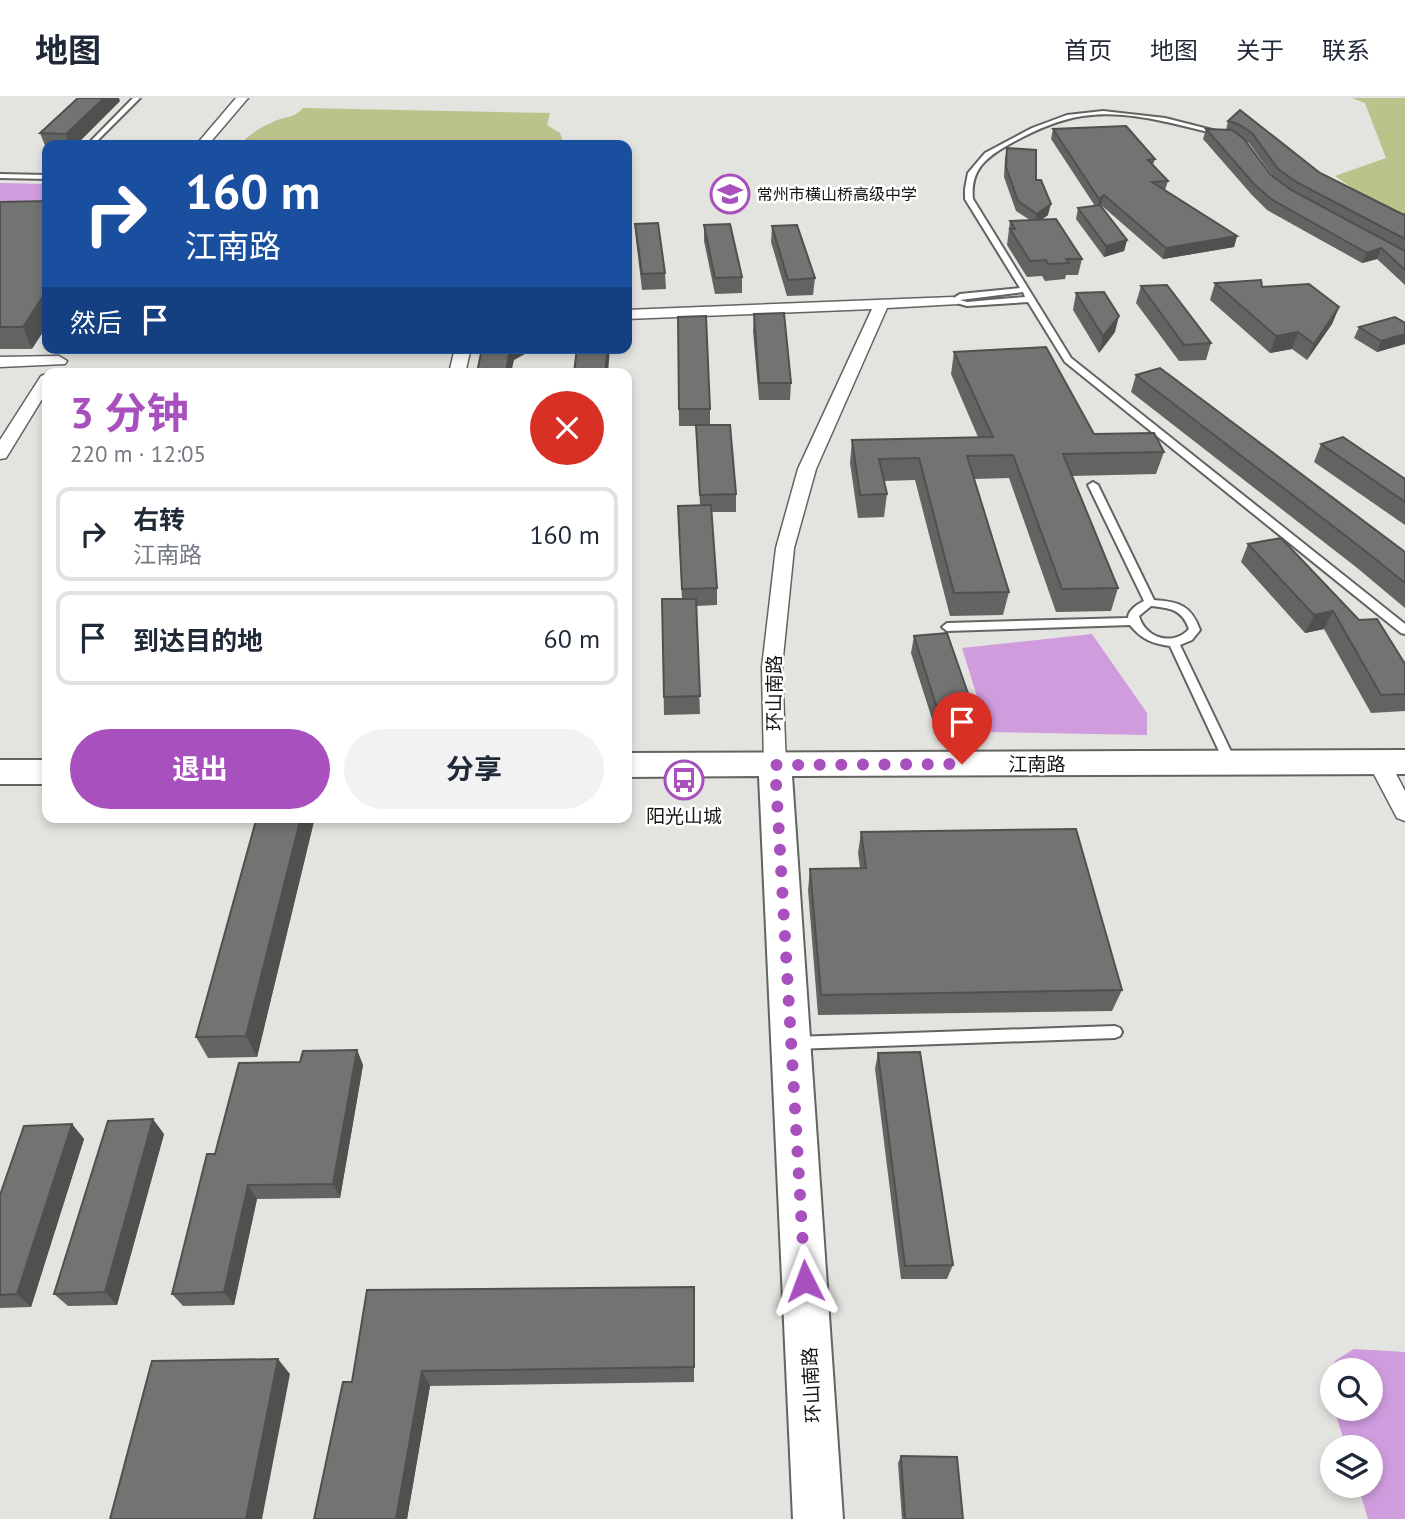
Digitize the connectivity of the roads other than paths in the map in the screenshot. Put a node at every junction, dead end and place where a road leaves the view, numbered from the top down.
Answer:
1 (137, 98) edge
2 (243, 98) edge
3 (1232, 137) edge
4 (95, 140) edge
5 (206, 140) edge
6 (0, 176) edge
7 (42, 177) edge
8 (1024, 290) junction
9 (1030, 299) junction
10 (953, 301) junction
11 (881, 305) junction
12 (632, 315) edge
13 (59, 361) edge
14 (0, 362) edge
15 (42, 387) edge
16 (0, 454) edge
17 (1093, 485) dead end
18 (1150, 603) junction
19 (1134, 621) junction
20 (947, 627) dead end
21 (1405, 630) edge
22 (1174, 643) junction
23 (1391, 761) edge
24 (1231, 764) junction
25 (632, 765) edge
26 (775, 765) junction
27 (0, 772) edge
28 (42, 772) edge
29 (1405, 812) edge
30 (1115, 1032) dead end
31 (791, 1043) junction
32 (818, 1519) edge

1 - 4 lane
2 - 5 street
3 - 8 lane
6 - 7 lane
8 - 9 lane
8 - 10 lane
9 - 10 lane
9 - 21 lane
10 - 11 street
11 - 12 street
11 - 26 street, 环山南路
13 - 14 street
15 - 16 street
17 - 18 lane
18 - 19 lane
18 - 22 lane
19 - 20 lane
19 - 22 lane
22 - 24 lane
23 - 24 main road, 江南路
23 - 29 street
24 - 26 main road, 江南路
25 - 26 main road, 江南路
26 - 31 main road, 环山南路
27 - 28 main road
30 - 31 lane
31 - 32 main road, 环山南路

